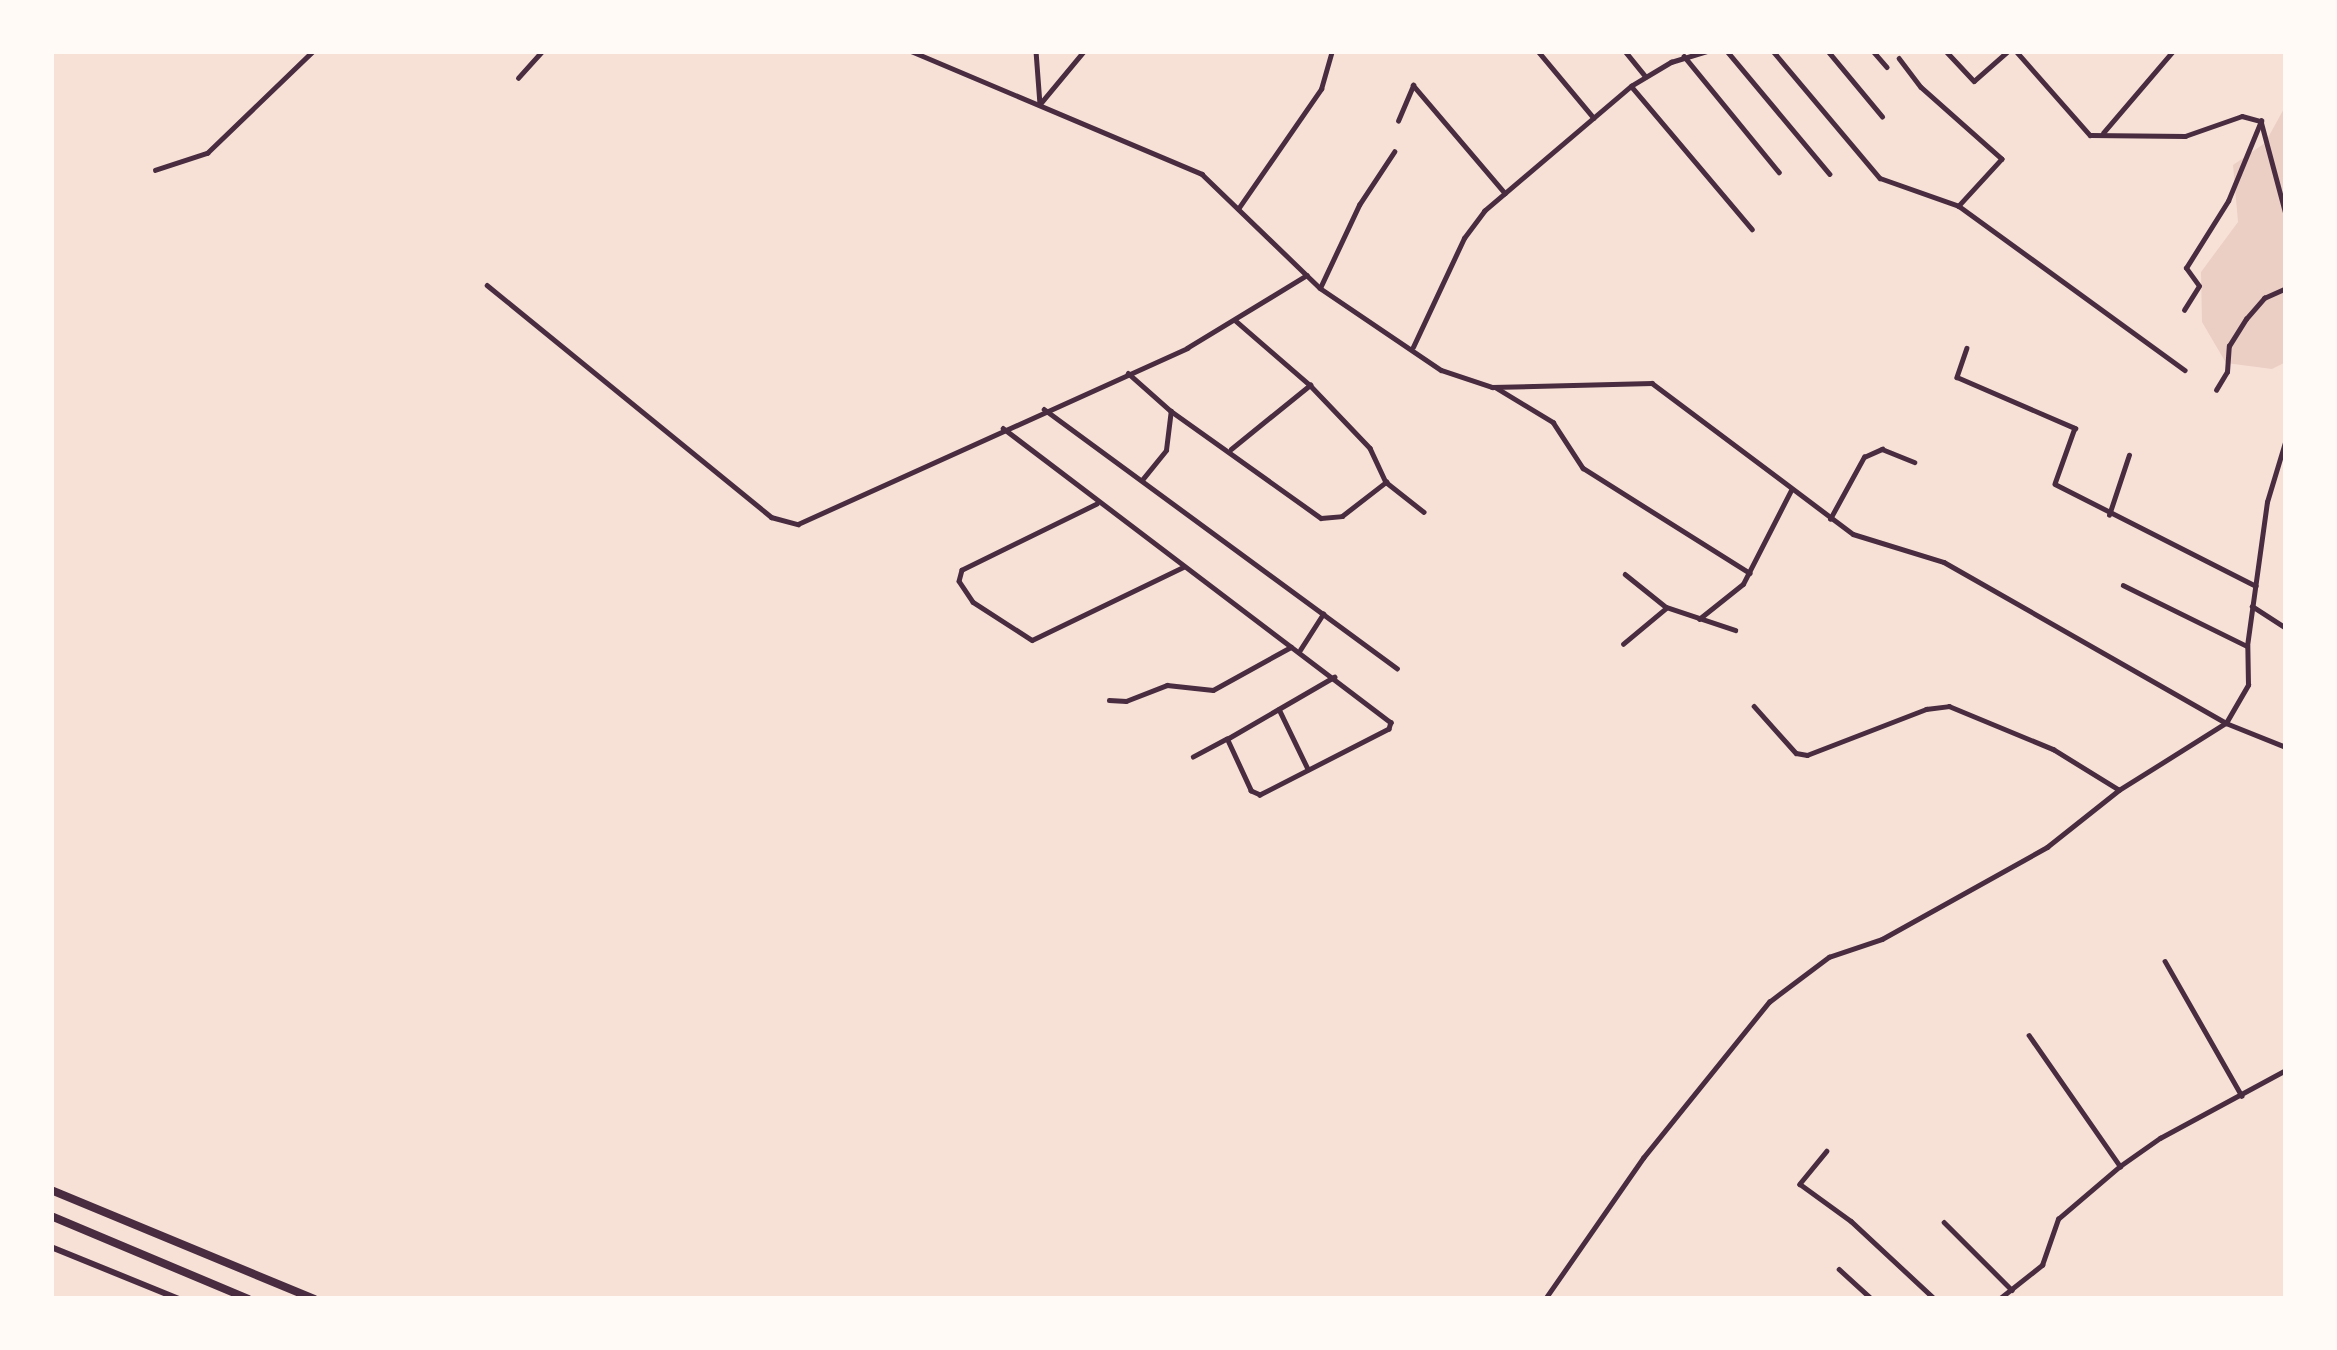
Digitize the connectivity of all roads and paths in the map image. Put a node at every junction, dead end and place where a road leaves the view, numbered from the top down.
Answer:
1 (313, 51) edge
2 (542, 51) edge
3 (911, 51) edge
4 (1036, 51) edge
5 (1084, 51) edge
6 (1332, 51) edge
7 (1538, 51) edge
8 (1625, 51) edge
9 (1706, 51) edge
10 (1727, 51) edge
11 (1773, 51) edge
12 (1828, 51) edge
13 (1873, 51) edge
14 (1946, 51) edge
15 (2012, 51) edge
16 (2173, 51) edge
17 (1684, 56) junction
18 (1899, 58) dead end
19 (1887, 67) dead end
20 (1646, 76) junction
21 (518, 79) dead end
22 (1631, 86) junction
23 (1040, 104) junction
24 (1882, 116) dead end
25 (1594, 118) junction
26 (1398, 121) dead end
27 (2261, 121) junction
28 (2103, 134) junction
29 (1394, 152) dead end
30 (155, 170) dead end
31 (1779, 172) dead end
32 (1830, 174) dead end
33 (1505, 194) junction
34 (1959, 206) junction
35 (1238, 209) junction
36 (2286, 214) edge
37 (1752, 230) dead end
38 (1307, 275) junction
39 (487, 284) dead end
40 (1320, 288) junction
41 (2286, 288) edge
42 (2184, 310) dead end
43 (1236, 321) junction
44 (1413, 347) junction
45 (1966, 348) dead end
46 (2185, 370) dead end
47 (1128, 373) junction
48 (1310, 385) junction
49 (1495, 387) junction
50 (2216, 390) dead end
51 (1044, 409) junction
52 (1171, 411) junction
53 (1003, 428) junction
54 (2286, 440) edge
55 (1232, 449) junction
56 (2129, 455) dead end
57 (1915, 462) dead end
58 (1142, 480) junction
59 (1386, 482) junction
60 (1792, 489) junction
61 (1097, 503) junction
62 (1424, 512) dead end
63 (2109, 515) junction
64 (1830, 519) junction
65 (1183, 567) junction
66 (1750, 573) junction
67 (1625, 574) dead end
68 (2123, 585) dead end
69 (2256, 586) junction
70 (2252, 606) junction
71 (1666, 607) junction
72 (1323, 614) junction
73 (1699, 619) junction
74 (2286, 628) edge
75 (1735, 630) dead end
76 (1623, 644) dead end
77 (2247, 646) junction
78 (1296, 648) junction
79 (1397, 668) dead end
80 (1334, 677) junction
81 (1109, 700) dead end
82 (1754, 706) dead end
83 (1279, 709) junction
84 (2226, 723) junction
85 (1227, 740) junction
86 (2286, 747) edge
87 (1193, 757) dead end
88 (1309, 770) junction
89 (2120, 790) junction
90 (2165, 961) dead end
91 (2029, 1035) dead end
92 (2286, 1070) edge
93 (2242, 1096) junction
94 (1827, 1151) dead end
95 (2120, 1166) junction
96 (51, 1190) edge
97 (51, 1216) edge
98 (1944, 1222) dead end
99 (51, 1247) edge
100 (1839, 1269) dead end
101 (2012, 1290) junction
102 (179, 1299) edge
103 (248, 1299) edge
104 (314, 1299) edge
105 (1545, 1299) edge
106 (1872, 1299) edge
107 (1935, 1299) edge
108 (1999, 1299) edge

1 - 30 street
2 - 21 street
3 - 23 street
4 - 23 street
5 - 23 street
6 - 35 street
7 - 25 street
8 - 20 street
9 - 17 street
10 - 32 street
11 - 34 street
12 - 24 street
13 - 19 street
14 - 15 street
15 - 28 street
16 - 28 street
17 - 20 street
17 - 31 street
18 - 34 street
20 - 22 street
22 - 25 street
22 - 37 street
23 - 35 street
25 - 33 street
26 - 33 street
27 - 28 street
27 - 36 street
27 - 42 street
29 - 40 street
33 - 44 street
34 - 46 street
35 - 38 street
38 - 40 street
38 - 43 street
39 - 53 street
40 - 44 street
41 - 50 street
43 - 47 street
43 - 48 street
44 - 49 street
45 - 63 street
47 - 51 street
47 - 52 street
48 - 55 street
48 - 59 street
49 - 60 street
49 - 66 street
51 - 53 street
51 - 58 street
52 - 55 street
52 - 58 street
53 - 61 street
54 - 69 street
55 - 59 street
56 - 63 street
57 - 64 street
58 - 72 street
59 - 62 street
60 - 64 street
60 - 66 street
61 - 65 street
61 - 65 street
63 - 69 street
64 - 84 street
65 - 78 street
66 - 73 street
67 - 71 street
68 - 77 street
69 - 70 street
70 - 74 street
70 - 77 street
71 - 73 street
71 - 76 street
72 - 78 street
72 - 79 street
73 - 75 street
77 - 84 street
78 - 80 street
78 - 81 street
80 - 83 street
80 - 88 street
82 - 89 street
83 - 85 street
83 - 88 street
84 - 86 street
84 - 89 street
85 - 87 street
85 - 88 street
89 - 105 street
90 - 93 street
91 - 95 street
92 - 93 street
93 - 95 street
94 - 107 street
95 - 101 street
96 - 104 highway
97 - 103 highway
98 - 101 street
99 - 102 main road
100 - 106 street
101 - 108 street

